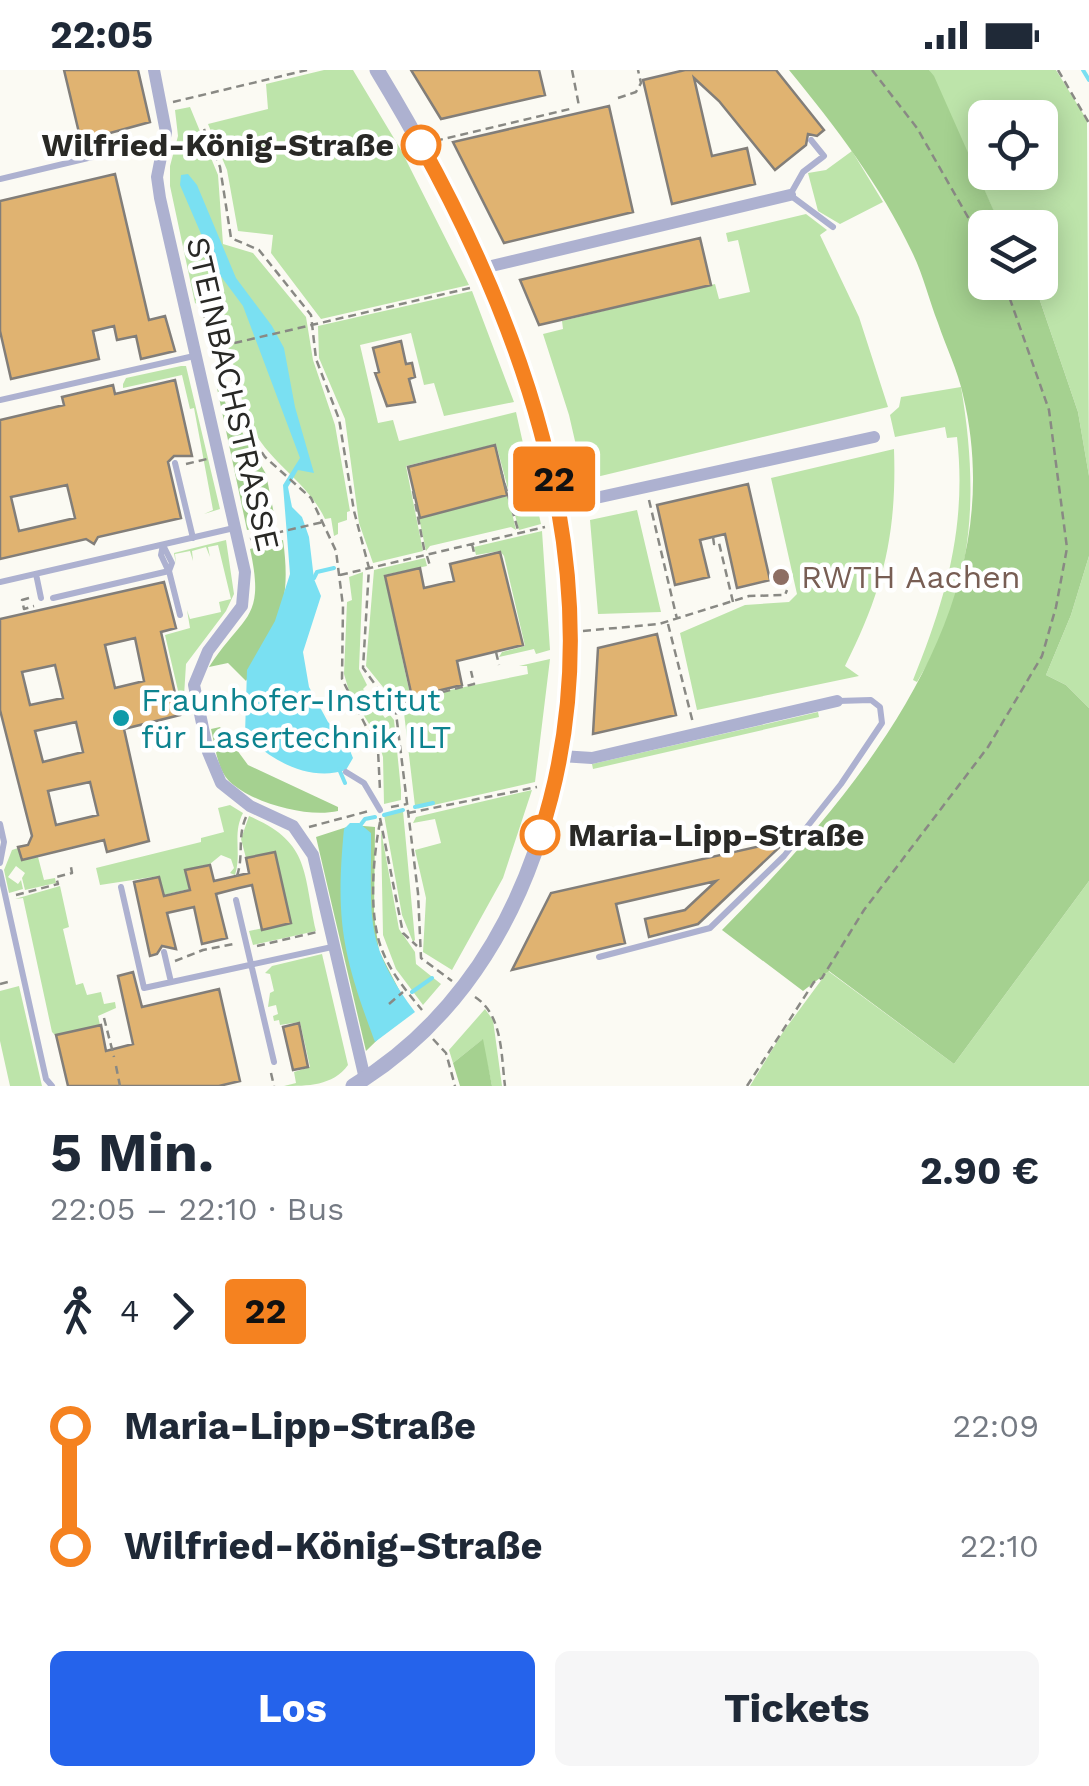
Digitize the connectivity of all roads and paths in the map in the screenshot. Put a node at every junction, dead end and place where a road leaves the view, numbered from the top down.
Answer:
1 (154, 70) edge
2 (307, 70) edge
3 (377, 70) edge
4 (572, 70) edge
5 (638, 70) edge
6 (872, 70) edge
7 (1058, 70) edge
8 (618, 98) dead end
9 (162, 105) junction
10 (1089, 124) edge
11 (204, 130) dead end
12 (811, 140) dead end
13 (421, 145) junction
14 (162, 156) junction
15 (0, 179) edge
16 (790, 195) junction
17 (968, 218) edge
18 (833, 227) dead end
19 (487, 276) junction
20 (1010, 300) edge
21 (183, 304) junction
22 (310, 325) junction
23 (224, 345) junction
24 (195, 356) junction
25 (0, 400) edge
26 (874, 437) dead end
27 (201, 460) dead end
28 (175, 464) joint
29 (501, 470) dead end
30 (646, 488) junction
31 (413, 491) dead end
32 (559, 506) junction
33 (322, 522) junction
34 (562, 524) junction
35 (518, 533) junction
36 (237, 535) junction
37 (712, 537) dead end
38 (192, 538) junction
39 (472, 544) junction
40 (163, 545) junction
41 (426, 554) junction
42 (475, 558) dead end
43 (430, 566) dead end
44 (370, 568) junction
45 (169, 571) junction
46 (36, 574) junction
47 (340, 575) junction
48 (0, 582) edge
49 (787, 590) dead end
50 (53, 598) dead end
51 (41, 599) dead end
52 (732, 602) junction
53 (180, 615) dead end
54 (677, 620) junction
55 (667, 622) junction
56 (569, 631) junction
57 (496, 652) dead end
58 (499, 665) dead end
59 (470, 671) dead end
60 (837, 702) joint
61 (391, 705) junction
62 (696, 734) junction
63 (561, 756) junction
64 (346, 772) dead end
65 (539, 788) dead end
66 (407, 804) junction
67 (250, 806) junction
68 (381, 812) junction
69 (408, 814) junction
70 (0, 824) edge
71 (301, 835) junction
72 (0, 863) edge
73 (0, 872) edge
74 (236, 876) dead end
75 (74, 882) dead end
76 (121, 887) dead end
77 (18, 894) dead end
78 (236, 900) dead end
79 (330, 929) junction
80 (246, 946) junction
81 (333, 946) junction
82 (419, 947) junction
83 (164, 952) dead end
84 (599, 957) dead end
85 (166, 963) junction
86 (251, 964) junction
87 (24, 978) junction
88 (170, 982) junction
89 (0, 984) edge
90 (406, 990) junction
91 (463, 990) junction
92 (390, 1004) dead end
93 (421, 1008) dead end
94 (104, 1018) dead end
95 (426, 1030) junction
96 (114, 1057) dead end
97 (274, 1062) dead end
98 (116, 1066) dead end
99 (271, 1072) dead end
100 (359, 1082) edge
101 (454, 1084) edge
102 (52, 1086) edge
103 (120, 1086) edge
104 (274, 1086) edge
105 (506, 1086) edge
106 (748, 1086) edge

1 - 9 street, STEINBACHSTRASSE
2 - 9 path
3 - 13 street
4 - 13 path
5 - 8 path
6 - 17 path
7 - 10 path
9 - 14 street, STEINBACHSTRASSE
11 - 22 path
12 - 16 lane
13 - 19 street
14 - 15 lane
14 - 21 street, STEINBACHSTRASSE
16 - 18 lane
16 - 19 street
19 - 22 path
19 - 32 street
20 - 106 path
21 - 23 path
21 - 24 street, STEINBACHSTRASSE
22 - 23 path
22 - 44 path
23 - 33 path
24 - 25 lane
24 - 36 street, STEINBACHSTRASSE
26 - 30 street
27 - 28 path
28 - 38 lane
29 - 35 path
30 - 32 street
30 - 54 path
31 - 41 path
32 - 34 street
33 - 36 path
33 - 47 path
34 - 35 path
34 - 56 street
35 - 39 path
36 - 38 lane
36 - 67 street, STEINBACHSTRASSE
37 - 52 path
38 - 40 lane
39 - 41 path
39 - 42 path
40 - 45 lane
40 - 46 lane
41 - 43 path
41 - 44 path
44 - 47 path
44 - 61 path
45 - 50 lane
45 - 53 lane
46 - 48 lane
46 - 51 lane
47 - 68 path
49 - 52 path
52 - 54 path
54 - 55 path
55 - 56 path
55 - 62 path
56 - 63 street
57 - 58 path
59 - 61 path
60 - 62 street
60 - 84 lane
61 - 66 path
62 - 63 street
63 - 91 street
64 - 68 lane
65 - 69 path
66 - 68 path
66 - 69 path
67 - 71 street, STEINBACHSTRASSE
67 - 74 path
68 - 71 path
68 - 82 path
68 - 90 path
69 - 82 path
70 - 72 lane
71 - 79 street
73 - 87 lane
75 - 77 path
76 - 88 lane
78 - 80 lane
79 - 80 path
79 - 81 street
80 - 85 path
80 - 86 lane
81 - 86 lane
81 - 100 street
82 - 91 path
83 - 85 lane
85 - 88 lane
86 - 88 lane
86 - 97 lane
87 - 89 path
87 - 102 lane
90 - 92 path
90 - 93 path
91 - 95 street
91 - 105 path
94 - 96 path
95 - 100 street
95 - 101 path
98 - 103 path
99 - 104 path

